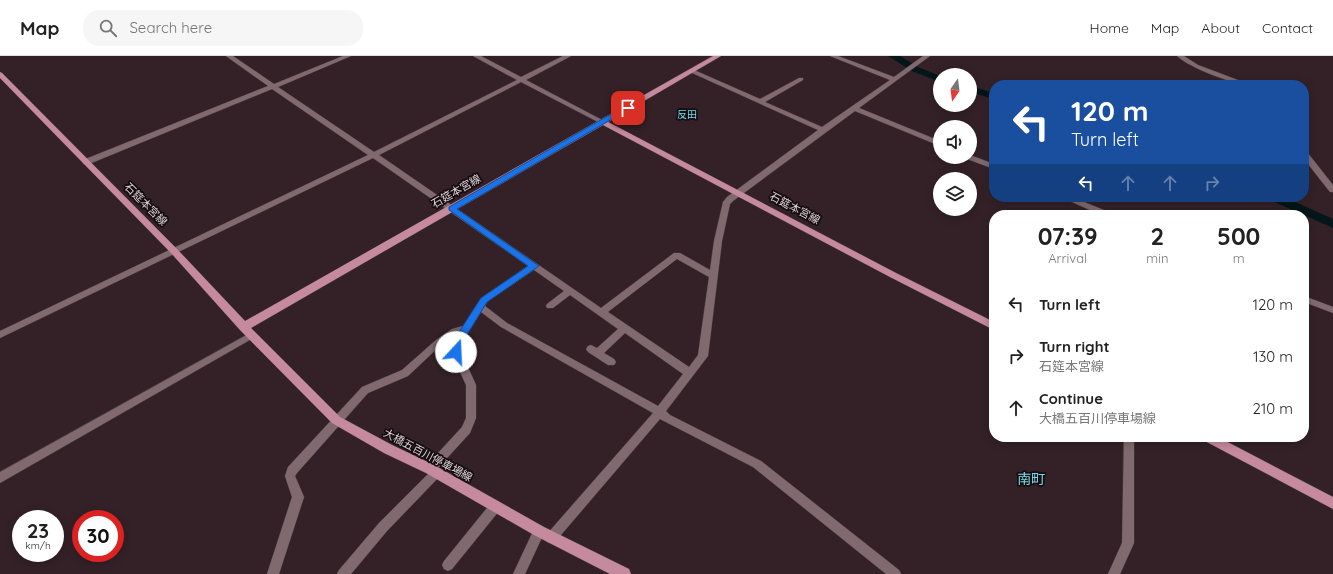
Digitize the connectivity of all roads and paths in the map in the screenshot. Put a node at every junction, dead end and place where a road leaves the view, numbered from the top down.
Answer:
1 (229, 56) edge
2 (348, 56) edge
3 (476, 56) edge
4 (568, 56) edge
5 (718, 56) edge
6 (833, 56) edge
7 (927, 56) edge
8 (1180, 56) edge
9 (692, 72) junction
10 (0, 74) edge
11 (801, 79) dead end
12 (894, 79) junction
13 (520, 80) junction
14 (1234, 80) edge
15 (273, 86) junction
16 (760, 102) junction
17 (854, 108) junction
18 (602, 122) junction
19 (823, 130) junction
20 (933, 141) edge
21 (374, 155) junction
22 (977, 160) edge
23 (1309, 160) edge
24 (86, 162) junction
25 (989, 165) edge
26 (1333, 190) edge
27 (737, 192) junction
28 (1077, 202) edge
29 (451, 209) junction
30 (1096, 210) edge
31 (174, 251) junction
32 (534, 266) junction
33 (714, 276) junction
34 (570, 291) junction
35 (1309, 301) edge
36 (550, 306) dead end
37 (480, 307) junction
38 (1333, 310) edge
39 (602, 312) junction
40 (989, 323) edge
41 (625, 328) junction
42 (466, 329) junction
43 (248, 331) junction
44 (0, 335) edge
45 (611, 362) dead end
46 (688, 372) junction
47 (659, 411) junction
48 (336, 420) junction
49 (1129, 442) edge
50 (1217, 442) edge
51 (433, 471) junction
52 (0, 478) edge
53 (1333, 503) edge
54 (495, 507) junction
55 (539, 531) junction
56 (551, 538) junction
57 (448, 565) dead end
58 (889, 572) edge
59 (617, 573) edge
60 (273, 574) edge
61 (343, 574) edge
62 (519, 574) edge
63 (1114, 574) edge

1 - 15 street
2 - 15 street
3 - 13 street
4 - 13 street
5 - 9 main road
6 - 12 street
7 - 12 street
8 - 14 street
9 - 16 street
9 - 18 main road
10 - 24 main road, 石筵本宮線
11 - 16 street
12 - 17 street
13 - 18 street
13 - 21 street
15 - 21 street
15 - 24 street
16 - 19 street
17 - 19 street
17 - 20 street
18 - 27 main road, 石筵本宮線
18 - 29 main road, 石筵本宮線
19 - 27 street
21 - 29 street
21 - 31 street
22 - 25 street
23 - 26 street
24 - 31 main road, 石筵本宮線
27 - 33 street
27 - 40 main road, 石筵本宮線
28 - 30 street
29 - 32 street
29 - 43 main road, 石筵本宮線
31 - 43 main road, 石筵本宮線
31 - 44 street
32 - 34 street
32 - 37 street
33 - 39 street
33 - 46 street
34 - 36 street
34 - 39 street
35 - 38 street
37 - 42 street
37 - 47 street
39 - 41 street
41 - 45 street
41 - 46 street
42 - 48 street
42 - 51 street
43 - 48 main road, 大橋五百川停車場線
43 - 52 street
46 - 47 street
47 - 56 street
47 - 58 street
48 - 51 main road, 大橋五百川停車場線
48 - 60 street
49 - 63 street
50 - 53 main road
51 - 54 main road, 大橋五百川停車場線
51 - 61 street
54 - 55 main road, 大橋五百川停車場線
54 - 57 street
55 - 56 main road, 大橋五百川停車場線
55 - 62 street
56 - 59 main road, 大橋五百川停車場線

